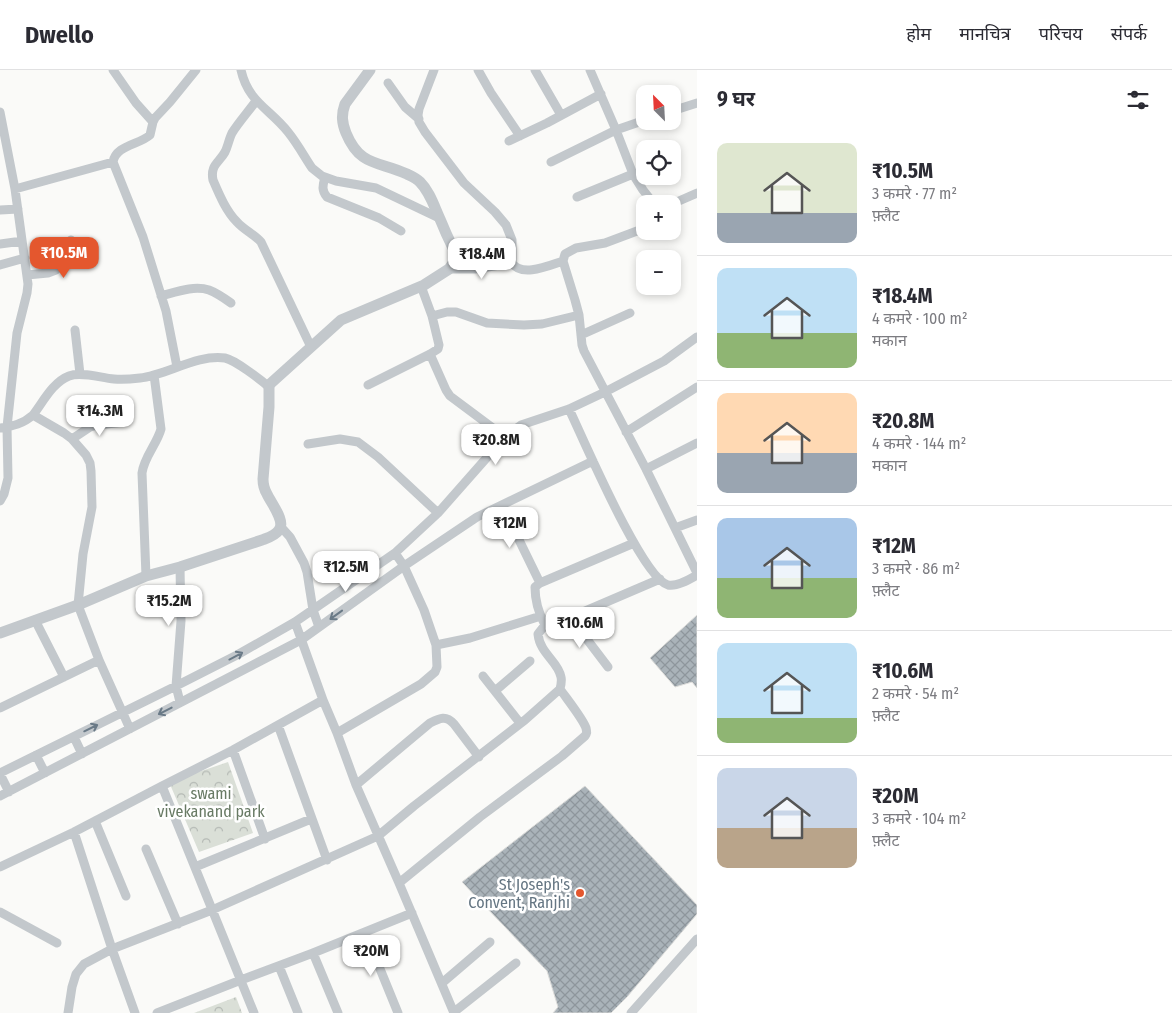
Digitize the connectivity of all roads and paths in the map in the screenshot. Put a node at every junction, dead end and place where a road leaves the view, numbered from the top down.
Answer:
1 (113, 70) edge
2 (196, 70) edge
3 (241, 70) edge
4 (370, 70) edge
5 (434, 70) edge
6 (478, 70) edge
7 (535, 70) edge
8 (590, 70) edge
9 (388, 83) dead end
10 (601, 94) junction
11 (256, 101) junction
12 (697, 103) edge
13 (681, 108) edge
14 (0, 112) edge
15 (561, 115) junction
16 (419, 119) junction
17 (153, 122) junction
18 (636, 123) edge
19 (616, 130) junction
20 (520, 136) junction
21 (509, 141) dead end
22 (112, 162) junction
23 (551, 162) dead end
24 (633, 174) junction
25 (325, 176) junction
26 (15, 189) junction
27 (697, 194) edge
28 (647, 195) edge
29 (577, 197) dead end
30 (681, 200) edge
31 (18, 209) junction
32 (0, 210) edge
33 (439, 218) junction
34 (401, 231) dead end
35 (636, 232) edge
36 (71, 240) dead end
37 (22, 241) junction
38 (0, 244) edge
39 (25, 258) junction
40 (563, 261) junction
41 (512, 263) junction
42 (0, 265) edge
43 (449, 269) junction
44 (27, 275) junction
45 (425, 284) junction
46 (161, 296) junction
47 (231, 303) dead end
48 (630, 313) dead end
49 (579, 315) junction
50 (432, 316) junction
51 (75, 330) dead end
52 (580, 335) junction
53 (697, 337) edge
54 (311, 347) junction
55 (430, 354) junction
56 (177, 367) junction
57 (80, 374) junction
58 (154, 375) junction
59 (368, 385) dead end
60 (697, 386) edge
61 (269, 387) junction
62 (605, 392) junction
63 (569, 409) junction
64 (33, 415) junction
65 (124, 422) dead end
66 (4, 427) edge
67 (626, 432) junction
68 (505, 437) junction
69 (72, 439) junction
70 (697, 443) edge
71 (308, 444) dead end
72 (593, 461) junction
73 (646, 470) junction
74 (0, 501) edge
75 (502, 505) junction
76 (438, 514) junction
77 (697, 520) edge
78 (281, 527) junction
79 (675, 528) junction
80 (634, 543) junction
81 (395, 553) junction
82 (404, 566) junction
83 (180, 567) junction
84 (697, 574) edge
85 (146, 576) junction
86 (660, 579) junction
87 (540, 583) junction
88 (78, 605) junction
89 (313, 610) junction
90 (570, 617) junction
91 (35, 620) junction
92 (543, 620) junction
93 (295, 622) junction
94 (319, 627) junction
95 (0, 633) edge
96 (301, 640) junction
97 (436, 645) junction
98 (98, 660) junction
99 (530, 661) dead end
100 (608, 667) dead end
101 (483, 676) dead end
102 (64, 677) junction
103 (176, 686) junction
104 (560, 689) junction
105 (495, 691) junction
106 (323, 700) junction
107 (180, 702) junction
108 (0, 708) edge
109 (122, 713) junction
110 (520, 724) junction
111 (278, 725) junction
112 (130, 729) junction
113 (337, 733) junction
114 (74, 737) junction
115 (233, 750) junction
116 (82, 754) junction
117 (36, 755) junction
118 (478, 757) junction
119 (45, 773) junction
120 (0, 774) edge
121 (356, 784) junction
122 (162, 786) junction
123 (9, 792) junction
124 (0, 796) edge
125 (311, 820) junction
126 (95, 821) junction
127 (74, 832) junction
128 (378, 836) junction
129 (265, 839) junction
130 (146, 849) dead end
131 (327, 860) junction
132 (0, 867) edge
133 (195, 867) junction
134 (400, 883) junction
135 (126, 896) dead end
136 (212, 910) junction
137 (0, 912) edge
138 (412, 914) junction
139 (178, 924) junction
140 (365, 932) junction
141 (697, 939) edge
142 (490, 942) dead end
143 (57, 943) dead end
144 (112, 949) junction
145 (313, 954) junction
146 (516, 963) dead end
147 (279, 966) junction
148 (241, 980) junction
149 (442, 983) junction
150 (454, 1012) edge
151 (68, 1013) edge
152 (135, 1013) edge
153 (157, 1013) edge
154 (254, 1013) edge
155 (298, 1013) edge
156 (338, 1013) edge
157 (398, 1013) edge
158 (631, 1013) edge

1 - 17 street
2 - 17 street
3 - 11 street
4 - 33 street
5 - 16 street
6 - 20 street
7 - 15 street
8 - 10 street
9 - 16 street
10 - 15 street
10 - 19 street
11 - 25 street
11 - 54 street
12 - 13 street
14 - 26 street
15 - 20 street
16 - 41 street
17 - 22 street
18 - 19 street
19 - 23 street
19 - 24 street
20 - 21 street
22 - 26 street
22 - 46 street
24 - 28 street
24 - 29 street
25 - 33 street
25 - 34 street
26 - 31 street
27 - 30 street
31 - 32 street
31 - 37 street
33 - 43 street
35 - 40 street
36 - 44 street
37 - 38 street
37 - 39 street
39 - 42 street
39 - 44 street
40 - 41 street
40 - 49 street
41 - 43 street
43 - 45 street
44 - 66 street
45 - 50 street
45 - 54 street
46 - 47 street
46 - 56 street
48 - 52 street
49 - 50 street
49 - 52 street
50 - 55 street
51 - 57 street
52 - 62 street
53 - 62 street
54 - 61 street
55 - 59 street
55 - 68 street
56 - 58 street
56 - 61 street
57 - 58 street
57 - 64 street
58 - 85 street
60 - 67 street
61 - 78 street
62 - 63 street
62 - 67 street
63 - 68 street
63 - 72 street
64 - 66 street
64 - 69 street
65 - 69 street
66 - 74 street
67 - 73 street
68 - 76 street
69 - 88 street
70 - 73 street
71 - 76 street
72 - 75 street
72 - 80 street
73 - 79 street
75 - 82 street
75 - 87 street
76 - 81 street
77 - 79 street
78 - 83 street
78 - 89 street
79 - 84 street
80 - 86 street
80 - 87 street
81 - 82 street
81 - 89 street
82 -> 94 street
82 - 97 street
83 - 85 street
83 - 103 street
84 - 86 street
85 - 88 street
86 - 90 street
87 - 92 street
88 - 91 street
88 - 98 street
89 - 93 street
89 - 94 street
90 - 92 street
90 - 100 street
91 - 95 street
91 - 102 street
92 - 97 street
92 - 104 street
93 - 96 street
103 -> 93 street
94 - 96 street
96 - 106 street
96 - 107 street
97 - 113 street
98 - 102 street
98 - 109 street
99 - 105 street
101 - 105 street
102 - 108 street
103 - 107 street
103 - 109 street
104 - 110 street
104 - 134 street
105 - 110 street
106 - 111 street
106 - 113 street
107 -> 112 street
109 - 112 street
114 -> 109 street
110 - 118 street
111 - 115 street
111 - 125 street
112 - 116 street
113 - 121 street
114 - 116 street
114 - 117 street
115 - 122 street
115 - 129 street
116 - 119 street
117 - 119 street
117 - 120 street
118 - 121 street
118 - 128 street
119 - 123 street
120 - 123 street
121 - 128 street
122 - 126 street
122 - 133 street
123 - 124 street
125 - 129 street
125 - 131 street
126 - 127 street
126 - 135 street
127 - 132 street
127 - 144 street
128 - 131 street
128 - 134 street
129 - 133 street
130 - 139 street
131 - 136 street
133 - 136 street
134 - 138 street
136 - 139 street
136 - 148 street
137 - 143 street
138 - 140 street
138 - 149 street
139 - 144 street
140 - 145 street
140 - 157 street
141 - 158 street
142 - 149 street
144 - 151 street
144 - 152 street
145 - 147 street
145 - 156 street
146 - 150 street
147 - 148 street
147 - 155 street
148 - 153 street
148 - 154 street
149 - 150 street

